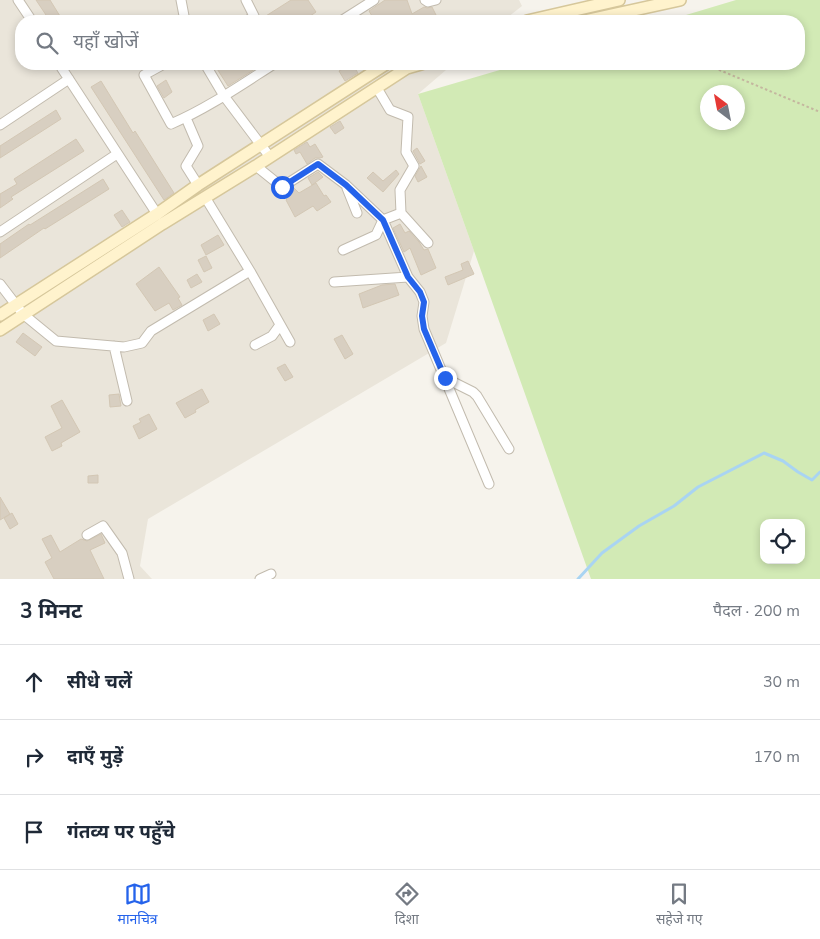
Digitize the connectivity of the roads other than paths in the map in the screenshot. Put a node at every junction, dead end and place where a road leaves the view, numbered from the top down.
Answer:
1 (18, 0) edge
2 (181, 0) edge
3 (246, 0) edge
4 (374, 0) edge
5 (425, 0) edge
6 (436, 0) edge
7 (619, 0) edge
8 (680, 0) edge
9 (28, 15) edge
10 (184, 15) edge
11 (254, 15) edge
12 (350, 15) edge
13 (553, 15) edge
14 (610, 15) edge
15 (63, 70) edge
16 (153, 70) edge
17 (209, 70) edge
18 (265, 70) edge
19 (377, 70) edge
20 (404, 70) edge
21 (69, 79) junction
22 (376, 88) junction
23 (224, 96) junction
24 (186, 118) junction
25 (0, 125) edge
26 (261, 145) junction
27 (117, 154) junction
28 (270, 157) junction
29 (256, 166) junction
30 (198, 185) junction
31 (346, 185) junction
32 (205, 197) junction
33 (357, 213) dead end
34 (401, 213) junction
35 (157, 214) junction
36 (383, 220) junction
37 (0, 232) edge
38 (428, 243) dead end
39 (343, 250) dead end
40 (250, 271) junction
41 (408, 277) junction
42 (334, 282) dead end
43 (0, 284) edge
44 (15, 304) junction
45 (0, 314) edge
46 (23, 314) junction
47 (280, 325) junction
48 (0, 330) edge
49 (290, 342) dead end
50 (255, 345) dead end
51 (114, 346) junction
52 (445, 378) junction
53 (127, 401) dead end
54 (510, 450) dead end
55 (489, 484) dead end
56 (87, 535) dead end
57 (271, 574) dead end
58 (130, 579) edge
59 (260, 579) edge

1 - 9 street
2 - 10 street
3 - 11 street
4 - 12 street
5 - 6 street
7 - 13 street
8 - 14 street
15 - 21 street
16 - 24 street
17 - 23 street
18 - 23 street
19 - 26 street
20 - 22 street
21 - 25 street
21 - 27 street
22 - 28 street
22 - 34 street
23 - 24 street
23 - 26 street
24 - 30 street
26 - 28 street
26 - 30 street
27 - 35 street
27 - 37 street
28 - 29 street
29 - 31 street
29 - 32 street
30 - 35 street
31 - 33 street
31 - 36 street
32 - 40 street
32 - 46 street
34 - 36 street
34 - 38 street
35 - 44 street
36 - 39 street
36 - 41 street
40 - 47 street
40 - 51 street
41 - 42 street
41 - 52 street
43 - 44 street
44 - 45 street
44 - 46 street
46 - 48 street
46 - 51 street
47 - 49 street
47 - 50 street
51 - 53 street
52 - 54 street
52 - 55 street
56 - 58 street
57 - 59 street

